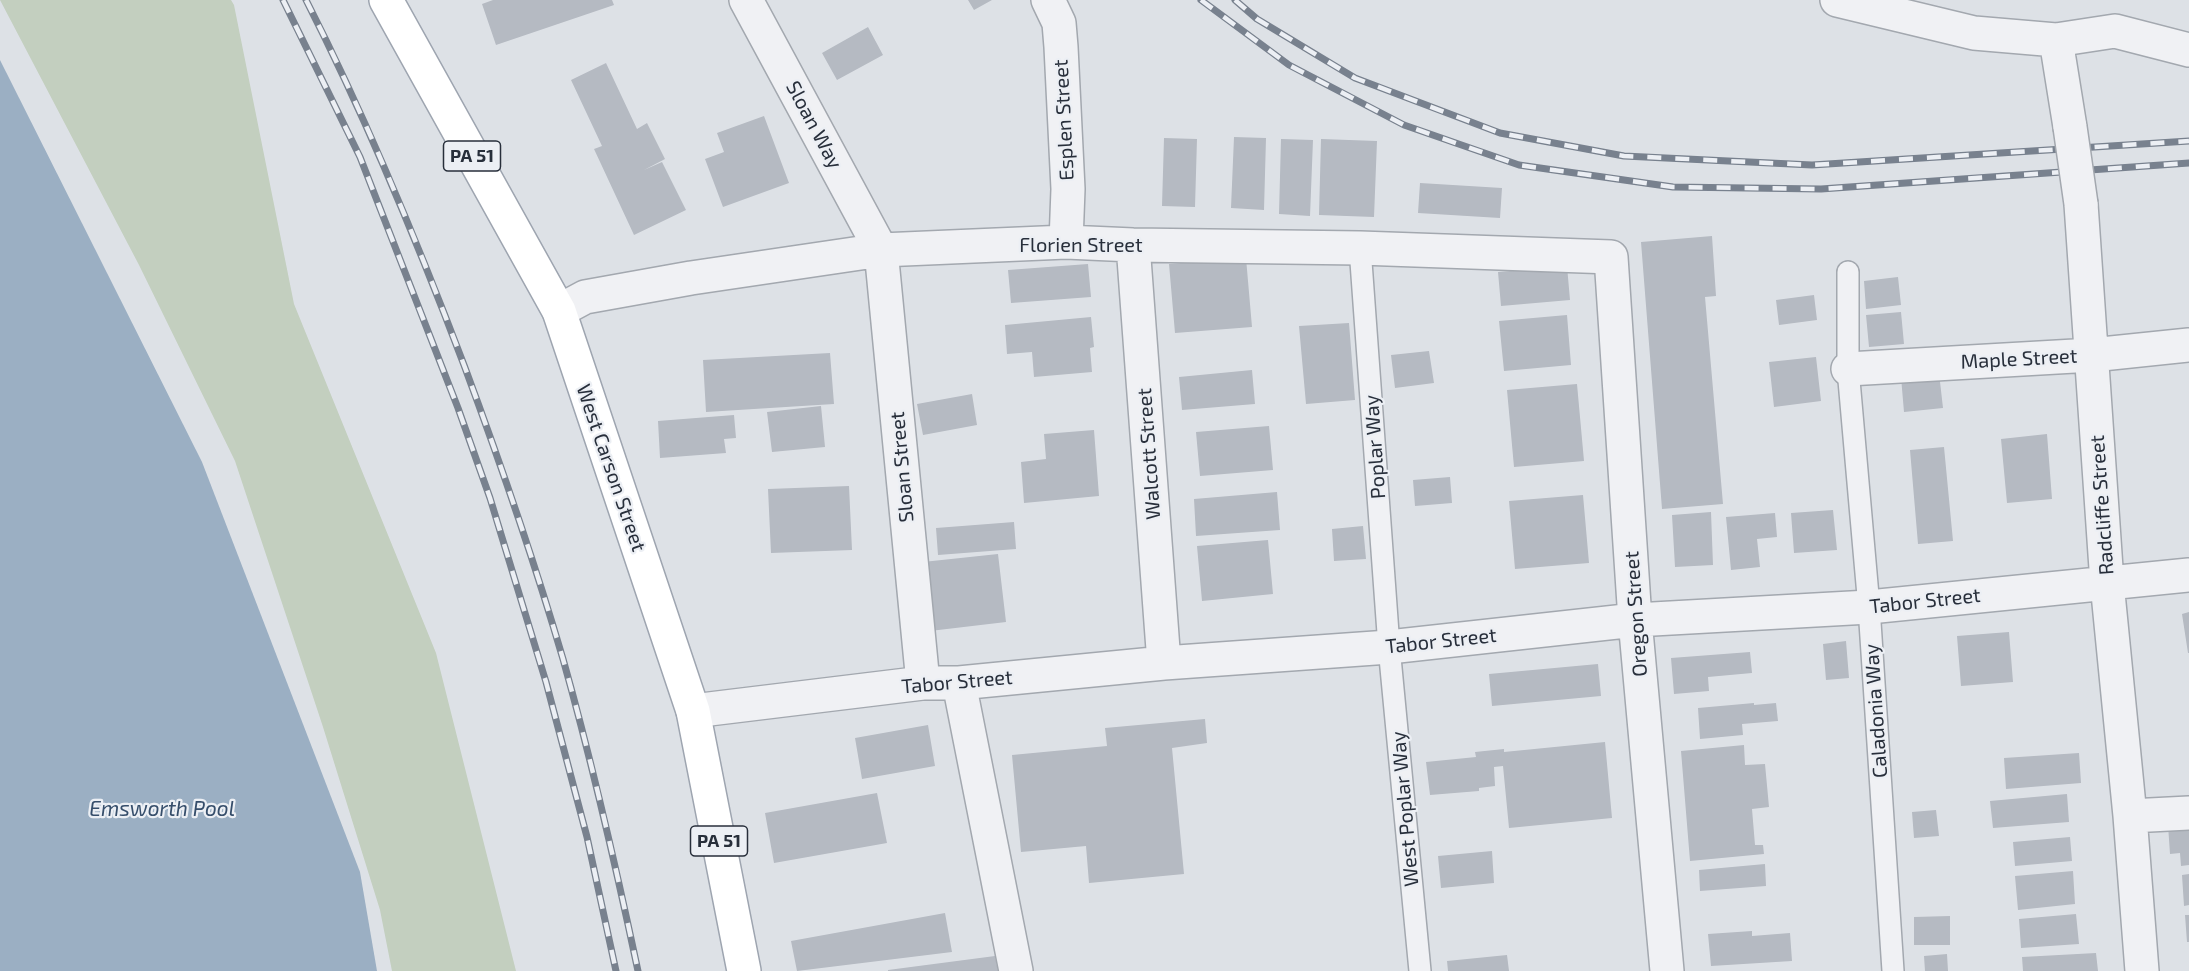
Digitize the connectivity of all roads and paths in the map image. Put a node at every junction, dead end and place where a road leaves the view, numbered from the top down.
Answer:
1 (386, 0) edge
2 (746, 0) edge
3 (1048, 0) edge
4 (1837, 0) edge
5 (2056, 40) junction
6 (2189, 50) edge
7 (1066, 242) junction
8 (1133, 245) junction
9 (1360, 248) junction
10 (881, 250) junction
11 (1611, 257) joint
12 (1848, 272) dead end
13 (559, 311) junction
14 (2189, 345) edge
15 (2092, 355) junction
16 (1848, 369) junction
17 (2189, 576) edge
18 (2107, 583) junction
19 (1869, 607) junction
20 (1635, 620) junction
21 (1389, 646) junction
22 (1164, 663) junction
23 (959, 683) junction
24 (923, 684) junction
25 (693, 711) junction
26 (2189, 813) edge
27 (2130, 816) junction
28 (744, 971) edge
29 (1016, 971) edge
30 (1420, 971) edge
31 (1667, 971) edge
32 (1893, 971) edge
33 (2142, 971) edge

1 - 13 main road, West Carson Street / PA 51
2 - 10 street, Sloan Way
3 - 7 street, Esplen Street
4 - 5 street
5 - 6 street
5 - 15 street, Radcliffe Street, bridge
7 - 8 street, Florien Street
7 - 10 street, Florien Street
8 - 9 street, Florien Street
8 - 22 street, Walcott Street
9 - 11 street, Florien Street
9 - 21 lane, Poplar Way
10 - 13 street, Florien Street
10 - 24 street, Sloan Street
11 - 20 street, Oregon Street
12 - 16 lane, Caladonia Way
13 - 25 main road, West Carson Street / PA 51
14 - 15 street, Maple Street
15 - 16 street, Maple Street
15 - 18 street, Radcliffe Street
16 - 19 lane, Caladonia Way
17 - 18 street, Tabor Street
18 - 19 street, Tabor Street
18 - 27 street, Radcliffe Street
19 - 20 street, Tabor Street
19 - 32 lane, Caladonia Way
20 - 21 street, Tabor Street
20 - 31 street, Oregon Street
21 - 22 street, Tabor Street
21 - 30 lane, West Poplar Way
22 - 23 street, Tabor Street
23 - 24 street, Tabor Street
23 - 29 street
24 - 25 street, Tabor Street
25 - 28 main road, West Carson Street / PA 51
26 - 27 street
27 - 33 street, Radcliffe Street

